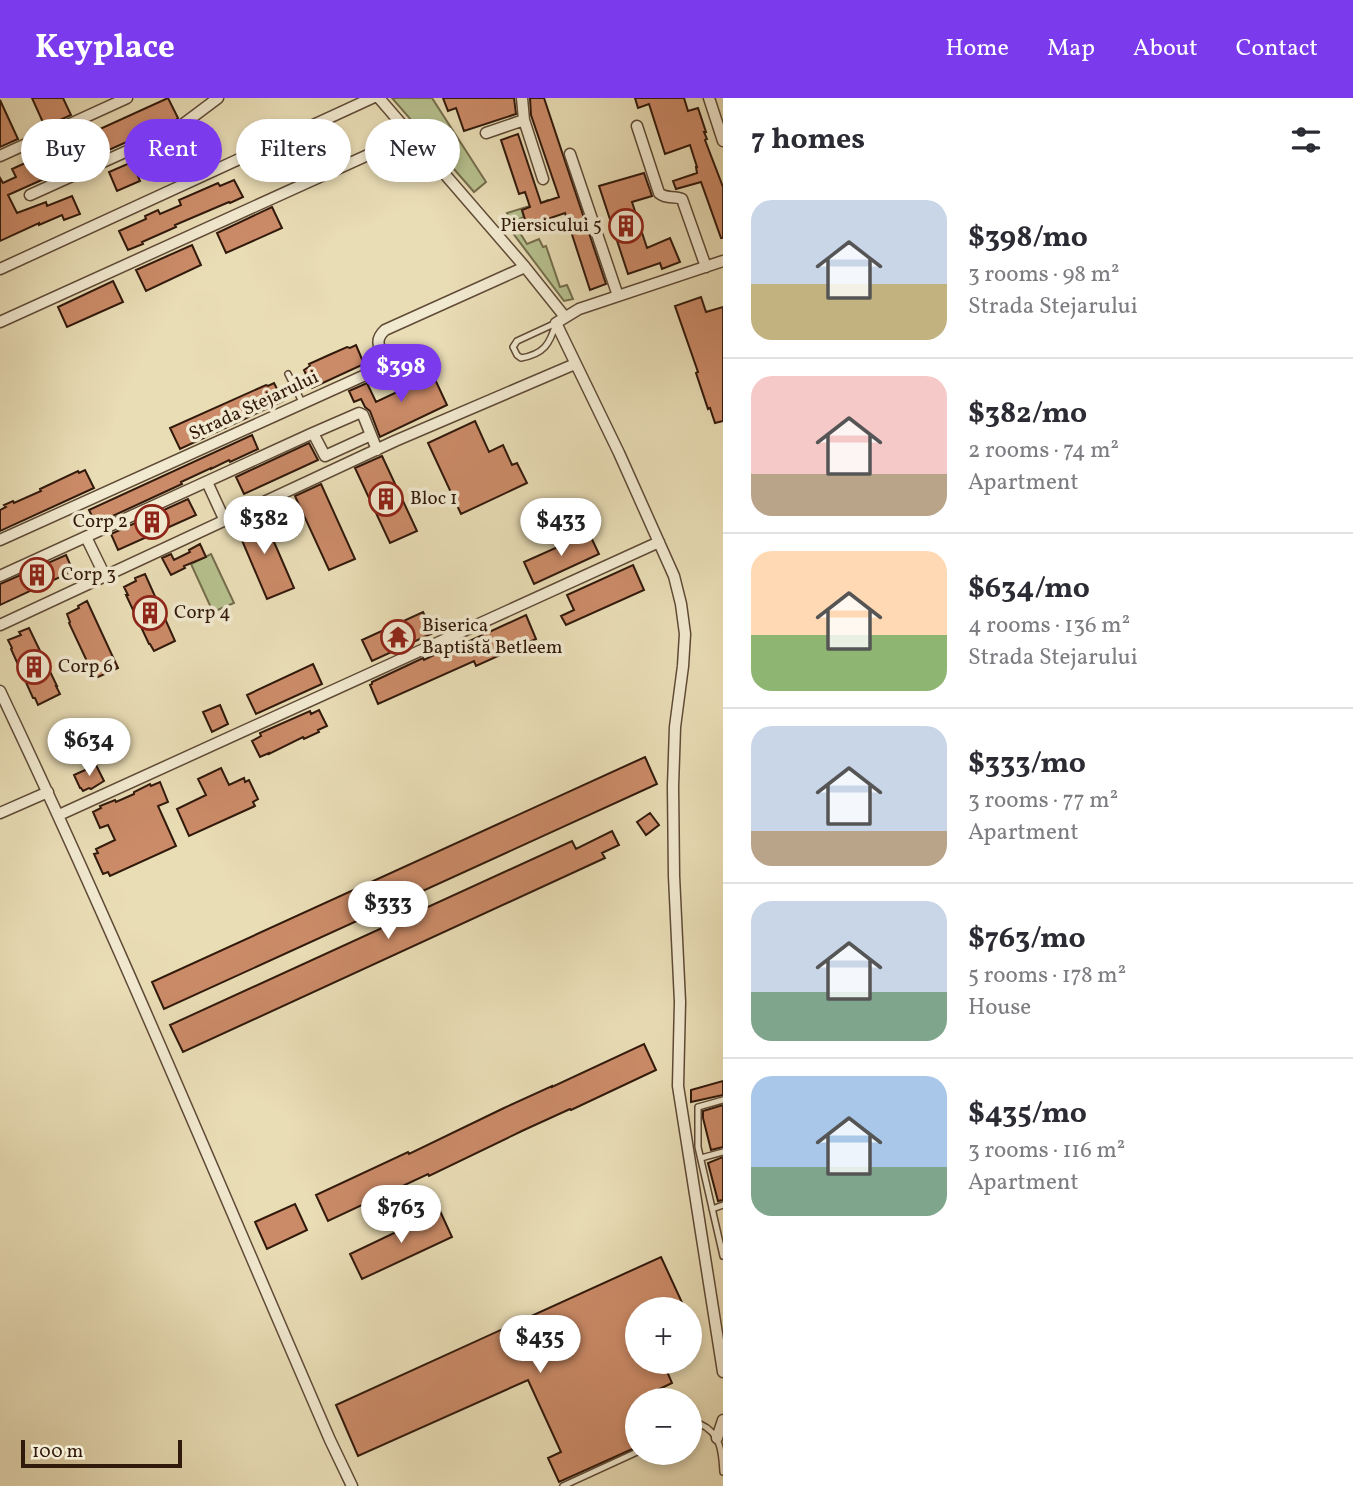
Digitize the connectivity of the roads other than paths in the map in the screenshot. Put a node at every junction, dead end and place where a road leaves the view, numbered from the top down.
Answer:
1 (127, 98) edge
2 (218, 98) edge
3 (372, 98) edge
4 (379, 98) edge
5 (522, 98) edge
6 (709, 98) edge
7 (398, 119) edge
8 (524, 120) junction
9 (637, 126) dead end
10 (486, 133) dead end
11 (723, 141) edge
12 (570, 154) dead end
13 (0, 156) edge
14 (365, 156) edge
15 (543, 179) dead end
16 (452, 182) edge
17 (30, 195) dead end
18 (723, 261) edge
19 (524, 267) junction
20 (706, 267) junction
21 (0, 269) edge
22 (618, 296) junction
23 (560, 320) junction
24 (0, 322) edge
25 (575, 363) junction
26 (288, 373) dead end
27 (303, 403) junction
28 (313, 433) junction
29 (371, 435) junction
30 (377, 450) junction
31 (207, 482) junction
32 (225, 521) junction
33 (86, 537) junction
34 (0, 540) edge
35 (659, 542) junction
36 (0, 576) edge
37 (104, 576) junction
38 (0, 625) edge
39 (0, 691) edge
40 (48, 792) junction
41 (0, 813) edge
42 (59, 815) junction
43 (723, 1100) edge
44 (723, 1152) edge
45 (701, 1158) junction
46 (723, 1205) edge
47 (712, 1209) junction
48 (723, 1256) edge
49 (723, 1372) edge
50 (723, 1419) edge
51 (702, 1424) edge
52 (717, 1438) junction
53 (625, 1458) edge
54 (723, 1472) edge
55 (352, 1486) edge
56 (563, 1486) edge

1 - 13 street
2 - 17 street
3 - 21 street
4 - 7 street
5 - 8 street
6 - 11 street
8 - 10 street
8 - 15 street
9 - 20 street
12 - 22 street
14 - 24 street
16 - 19 street
18 - 20 street
19 - 23 street
19 - 27 street, Strada Stejarului
20 - 22 street
22 - 23 street
23 - 23 lane
23 - 25 street
25 - 30 street
25 - 35 street
26 - 27 lane
27 - 34 street, Strada Stejarului
28 - 29 street
28 - 29 street
28 - 31 street
29 - 30 street
30 - 32 street
31 - 32 street
31 - 33 street
32 - 37 street
33 - 36 street
33 - 37 street
35 - 42 street
35 - 49 street
37 - 38 street
39 - 40 street
40 - 41 street
40 - 42 street
42 - 55 street
43 - 45 lane
44 - 45 lane
45 - 47 lane
46 - 47 lane
47 - 48 lane
50 - 52 street
51 - 52 lane
52 - 54 lane
53 - 56 lane

